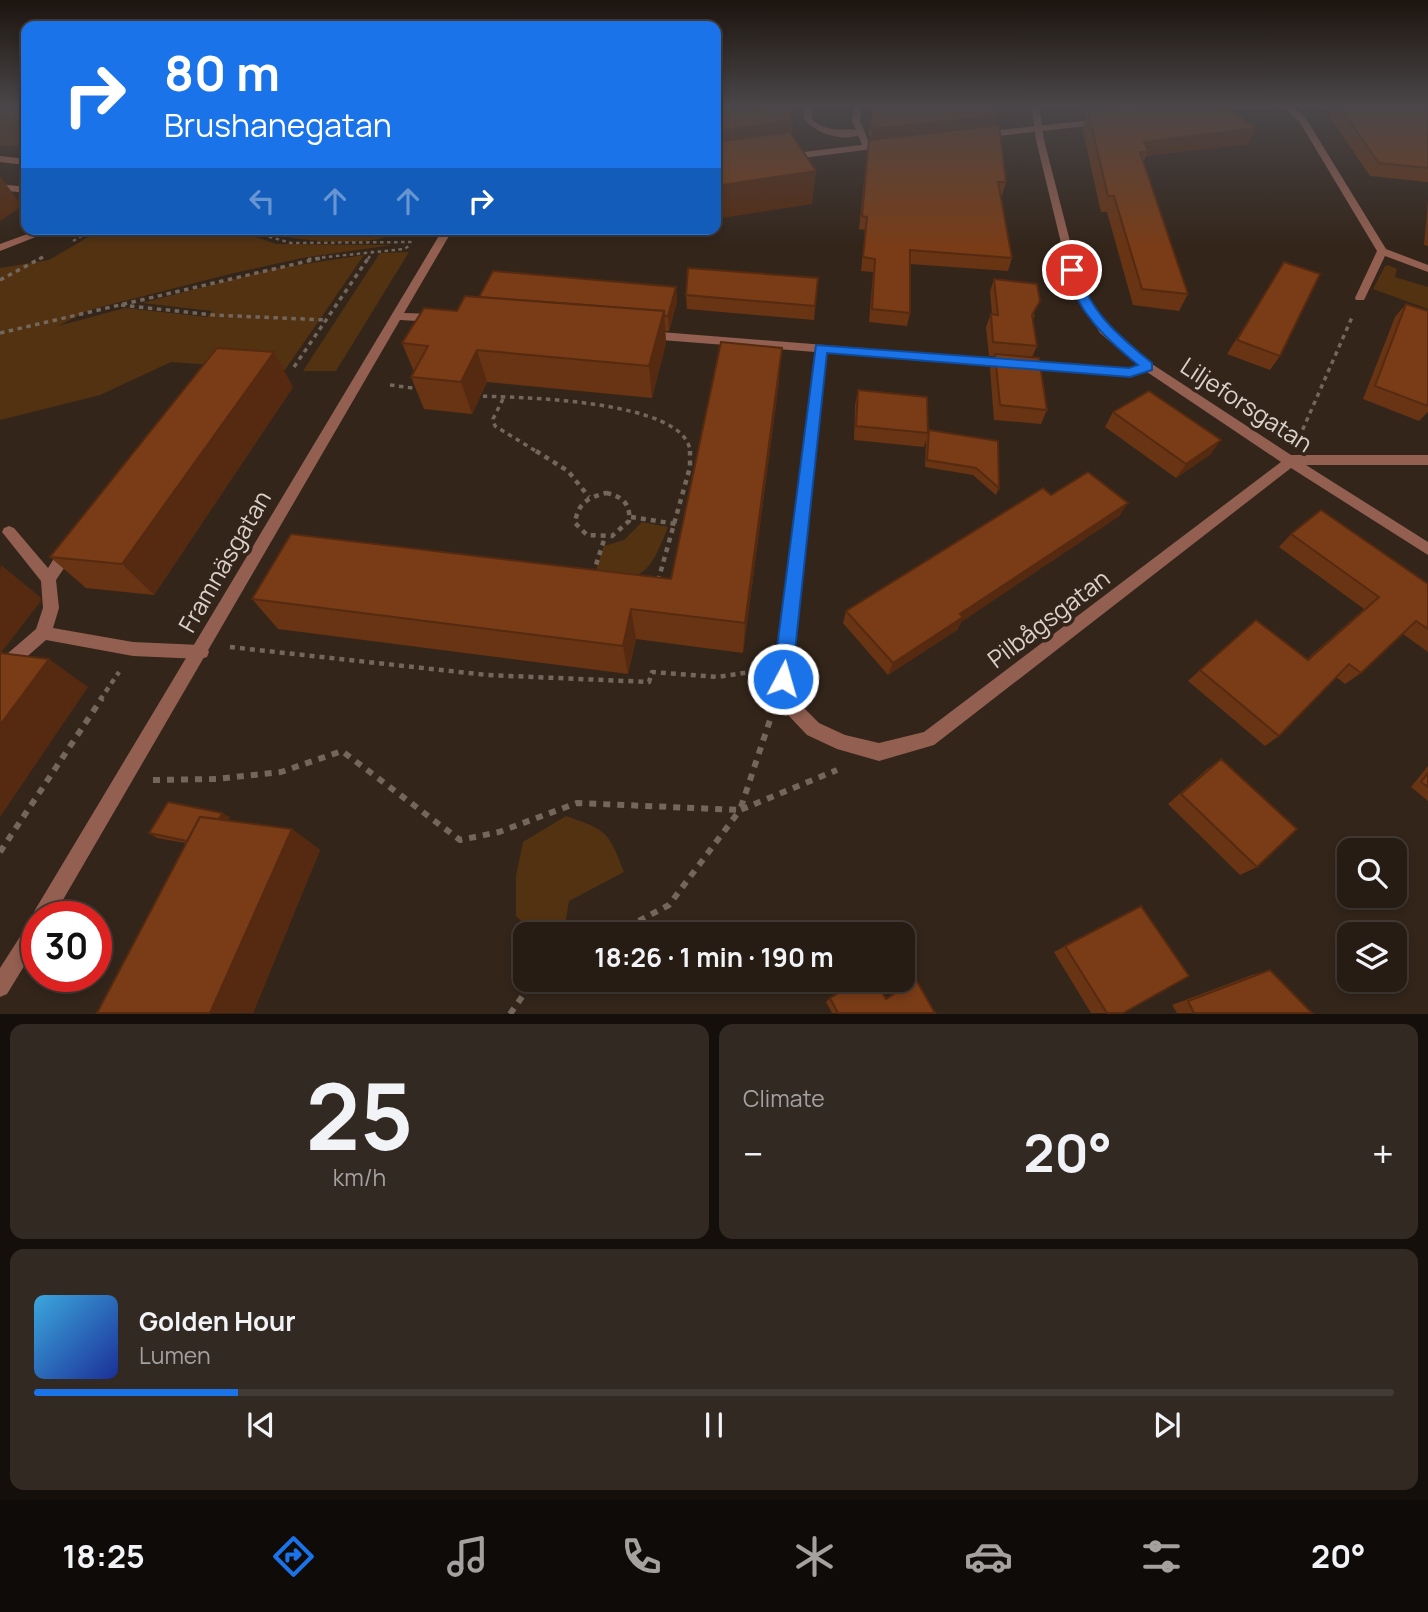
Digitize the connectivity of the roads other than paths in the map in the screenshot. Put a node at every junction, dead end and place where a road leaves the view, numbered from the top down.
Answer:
1 (824, 152) edge
2 (1044, 152) edge
3 (1322, 152) edge
4 (0, 159) edge
5 (769, 159) edge
6 (21, 161) edge
7 (0, 187) edge
8 (21, 189) edge
9 (35, 235) edge
10 (444, 235) edge
11 (0, 248) edge
12 (1382, 251) junction
13 (1428, 269) edge
14 (1360, 298) road end
15 (396, 316) junction
16 (451, 319) edge
17 (639, 334) edge
18 (821, 348) junction
19 (1148, 367) junction
20 (1292, 460) junction
21 (1428, 460) edge
22 (9, 532) dead end
23 (80, 533) edge
24 (1428, 549) edge
25 (48, 579) junction
26 (43, 633) junction
27 (201, 652) junction
28 (0, 670) edge
29 (52, 901) edge
30 (21, 952) edge
31 (0, 987) edge

1 - 5 street
2 - 19 street, Liljeforsgatan
3 - 12 street
4 - 6 street
7 - 8 street
9 - 11 street
10 - 15 street, Framnäsgatan
12 - 13 street
12 - 14 street
15 - 16 street
15 - 27 street, Framnäsgatan
17 - 18 street
18 - 19 street
18 - 20 street, Pilbågsgatan
19 - 20 street, Liljeforsgatan
20 - 21 street
20 - 24 street, Liljeforsgatan
22 - 25 street
23 - 25 street
25 - 26 street
26 - 27 street
26 - 28 street
27 - 29 street, Framnäsgatan
30 - 31 street

